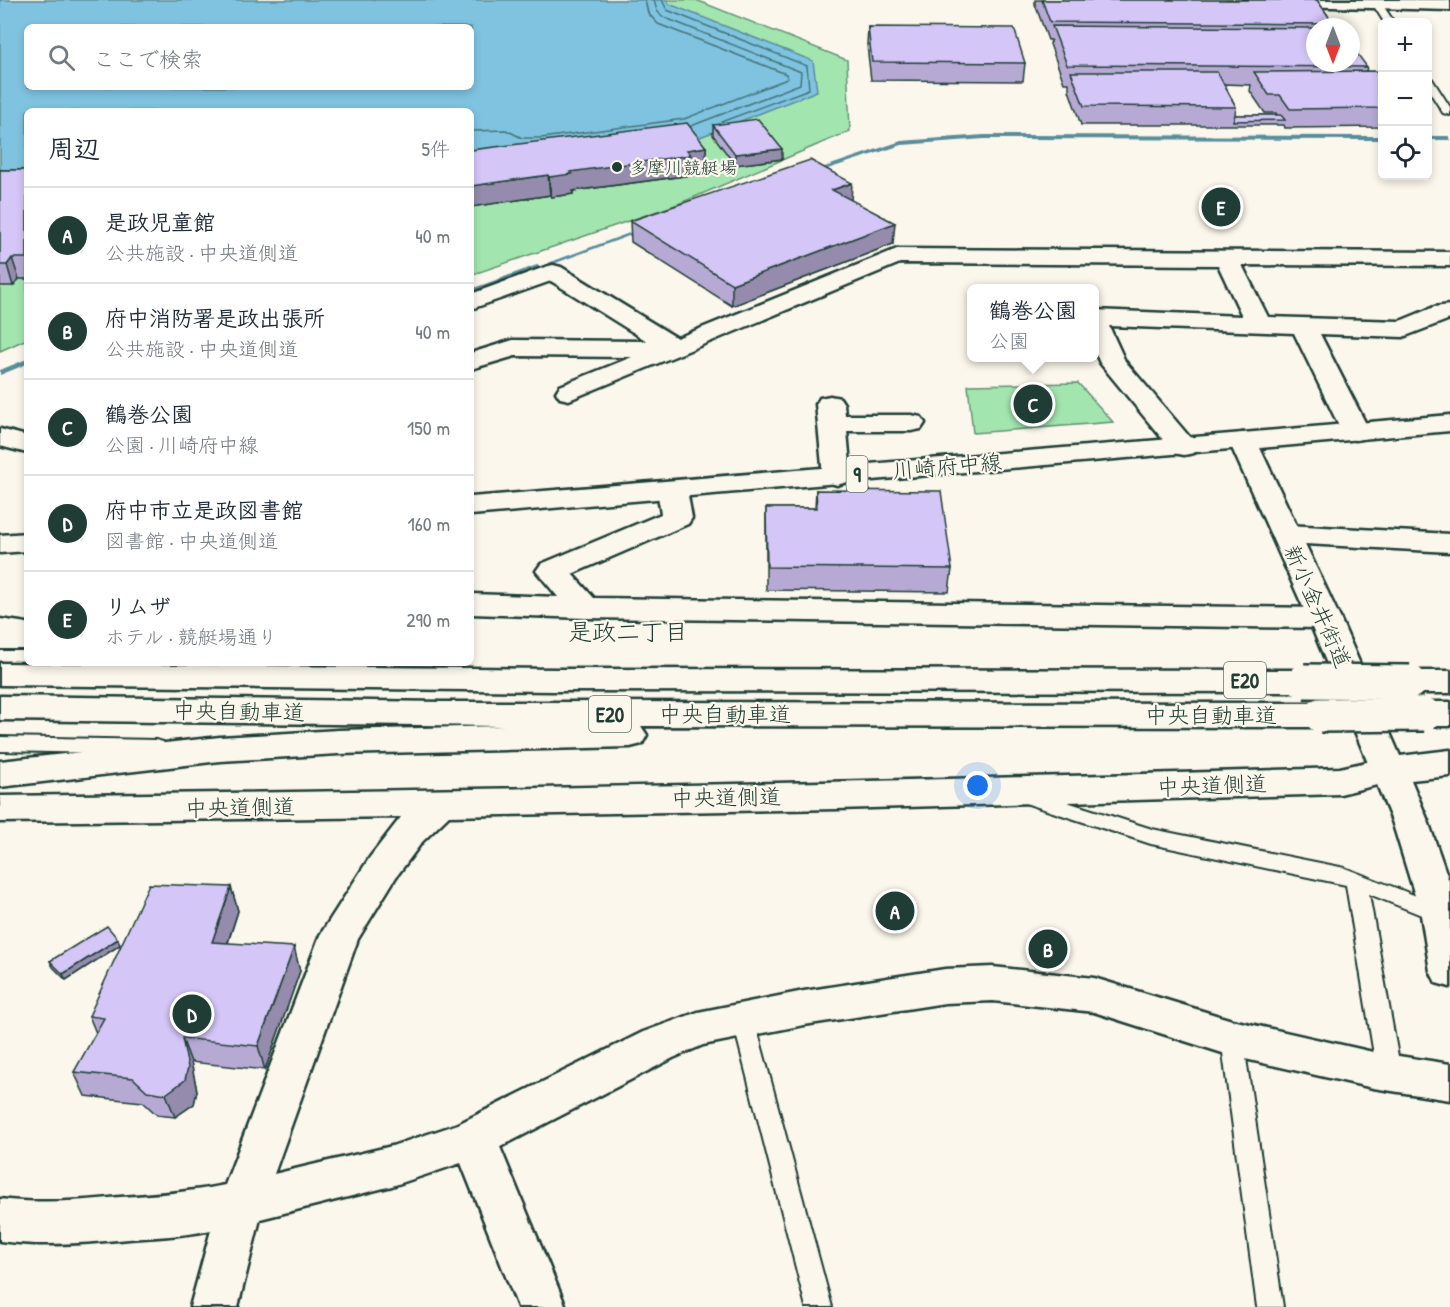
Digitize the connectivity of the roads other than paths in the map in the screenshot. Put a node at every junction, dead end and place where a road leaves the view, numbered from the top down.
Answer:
1 (1252, 0) edge
2 (1377, 3) junction
3 (1450, 5) edge
4 (1386, 18) edge
5 (1432, 87) edge
6 (1450, 111) edge
7 (1227, 258) junction
8 (1450, 259) edge
9 (474, 301) edge
10 (1450, 312) edge
11 (1099, 319) edge
12 (1259, 324) junction
13 (1303, 326) junction
14 (1099, 329) edge
15 (676, 348) junction
16 (474, 360) edge
17 (569, 392) dead end
18 (911, 423) dead end
19 (1450, 423) edge
20 (1356, 432) junction
21 (0, 437) edge
22 (1243, 441) junction
23 (24, 444) edge
24 (1184, 447) junction
25 (837, 476) junction
26 (672, 490) junction
27 (474, 506) edge
28 (1287, 534) junction
29 (24, 542) edge
30 (1450, 543) edge
31 (0, 544) edge
32 (474, 604) edge
33 (585, 608) junction
34 (1324, 618) junction
35 (0, 628) edge
36 (24, 633) edge
37 (0, 643) edge
38 (24, 643) edge
39 (474, 660) edge
40 (0, 675) edge
41 (1186, 679) junction
42 (1450, 682) edge
43 (0, 708) edge
44 (1450, 714) edge
45 (1219, 715) junction
46 (0, 744) edge
47 (220, 749) junction
48 (1450, 763) edge
49 (1389, 770) junction
50 (0, 774) edge
51 (1011, 792) junction
52 (438, 805) junction
53 (0, 809) edge
54 (1356, 880) junction
55 (1445, 917) edge
56 (1450, 971) edge
57 (743, 1018) junction
58 (1232, 1038) junction
59 (1389, 1073) junction
60 (1450, 1082) edge
61 (474, 1138) junction
62 (241, 1203) junction
63 (0, 1220) edge
64 (214, 1307) edge
65 (542, 1307) edge
66 (819, 1307) edge
67 (1270, 1307) edge

1 - 2 main road
2 - 3 main road
2 - 4 lane
5 - 6 lane
7 - 8 main road
7 - 12 main road
7 - 15 main road
9 - 15 main road
10 - 13 main road
11 - 12 main road
12 - 13 main road
13 - 20 main road
14 - 24 main road
15 - 16 main road
15 - 17 main road
18 - 25 main road
19 - 20 main road
20 - 22 main road
21 - 23 main road
22 - 24 main road, 川崎府中線 / 9
22 - 28 main road, 新小金井街道
24 - 25 main road, 川崎府中線 / 9
25 - 26 main road, 川崎府中線 / 9
26 - 27 main road, 川崎府中線 / 9
26 - 33 main road
28 - 30 main road
28 - 34 main road, 新小金井街道
29 - 31 main road
32 - 33 main road
33 - 34 main road
34 - 49 main road, 新小金井街道
35 - 36 main road
37 - 38 lane
39 - 41 main road
40 - 41 main road, 中央自動車道 / E20
41 - 42 main road, 中央自動車道 / E20, bridge
43 - 45 main road, 中央自動車道 / E20
44 - 45 main road, 中央自動車道 / E20, bridge
45 - 47 main road
46 - 47 lane
47 - 50 main road
48 - 49 main road, 中央道側道
49 - 51 main road, 中央道側道
49 - 55 main road, 新小金井街道
51 - 52 main road, 中央道側道
51 - 54 lane
52 - 53 main road, 中央道側道
52 - 62 main road
54 - 55 lane
54 - 59 lane
55 - 56 main road, 新小金井街道
57 - 58 main road
57 - 61 main road
57 - 66 lane
58 - 59 main road
58 - 67 lane
59 - 60 main road
61 - 62 main road
61 - 65 main road
62 - 63 main road
62 - 64 main road

